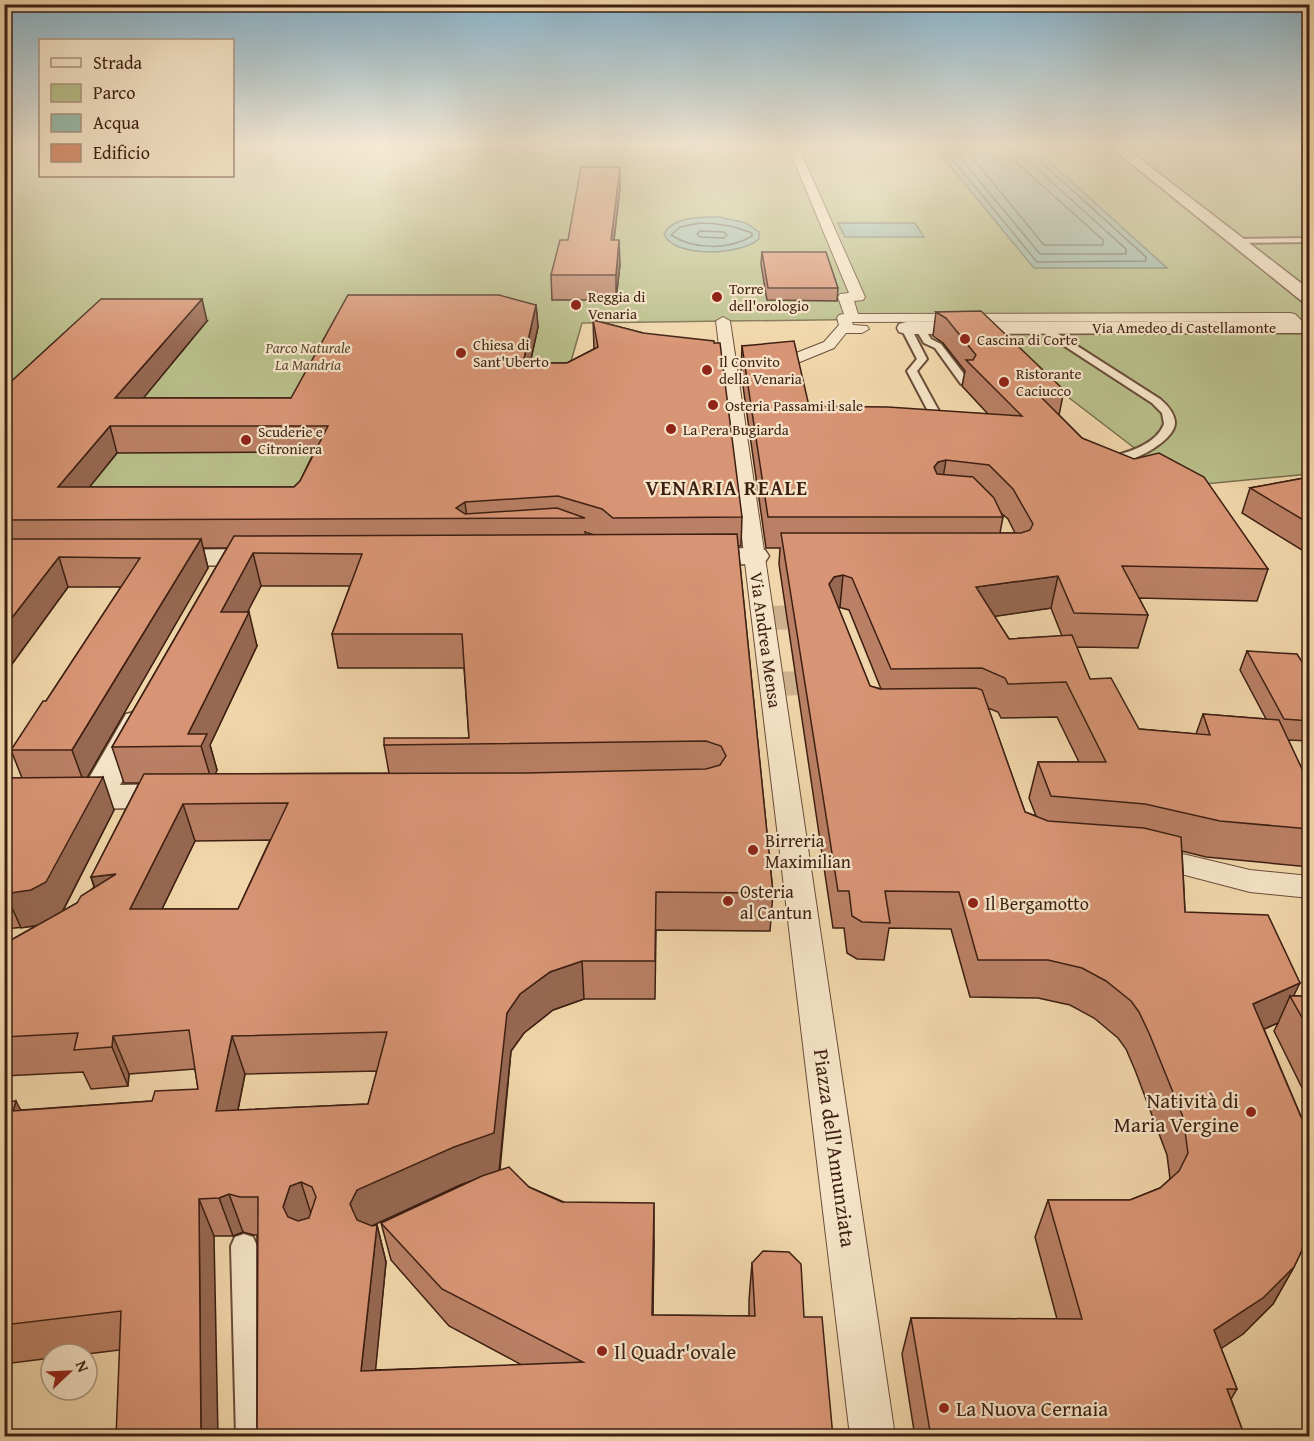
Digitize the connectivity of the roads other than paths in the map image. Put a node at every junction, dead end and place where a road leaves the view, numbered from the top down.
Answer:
1 (820, 211) edge
2 (1198, 211) edge
3 (1310, 240) edge
4 (1236, 241) junction
5 (1310, 299) edge
6 (723, 321) dead end
7 (847, 325) junction
8 (1305, 327) edge
9 (913, 328) junction
10 (1043, 328) junction
11 (730, 366) junction
12 (965, 382) dead end
13 (909, 418) edge
14 (1112, 461) edge
15 (766, 556) junction
16 (231, 557) junction
17 (288, 557) edge
18 (663, 557) edge
19 (135, 558) edge
20 (213, 589) edge
21 (154, 692) edge
22 (212, 795) edge
23 (96, 796) junction
24 (4, 797) edge
25 (1121, 851) edge
26 (1310, 886) edge
27 (804, 915) joint
28 (244, 1246) dead end
29 (251, 1437) edge
30 (873, 1437) edge

1 - 7 street
2 - 4 street
3 - 4 lane
4 - 5 street
6 - 11 street, Via Andrea Mensa
7 - 8 street
7 - 9 street, Via Amedeo di Castellamonte
7 - 11 street
8 - 10 street, Via Amedeo di Castellamonte
9 - 10 street, Via Amedeo di Castellamonte
9 - 12 lane
9 - 13 lane
10 - 14 lane
11 - 15 street, Via Andrea Mensa
15 - 18 street
15 - 27 street, Via Andrea Mensa
16 - 17 street
16 - 19 street
16 - 20 street
21 - 23 street
22 - 23 street
23 - 24 street
25 - 26 street
27 - 30 street, Piazza dell'Annunziata
28 - 29 lane

